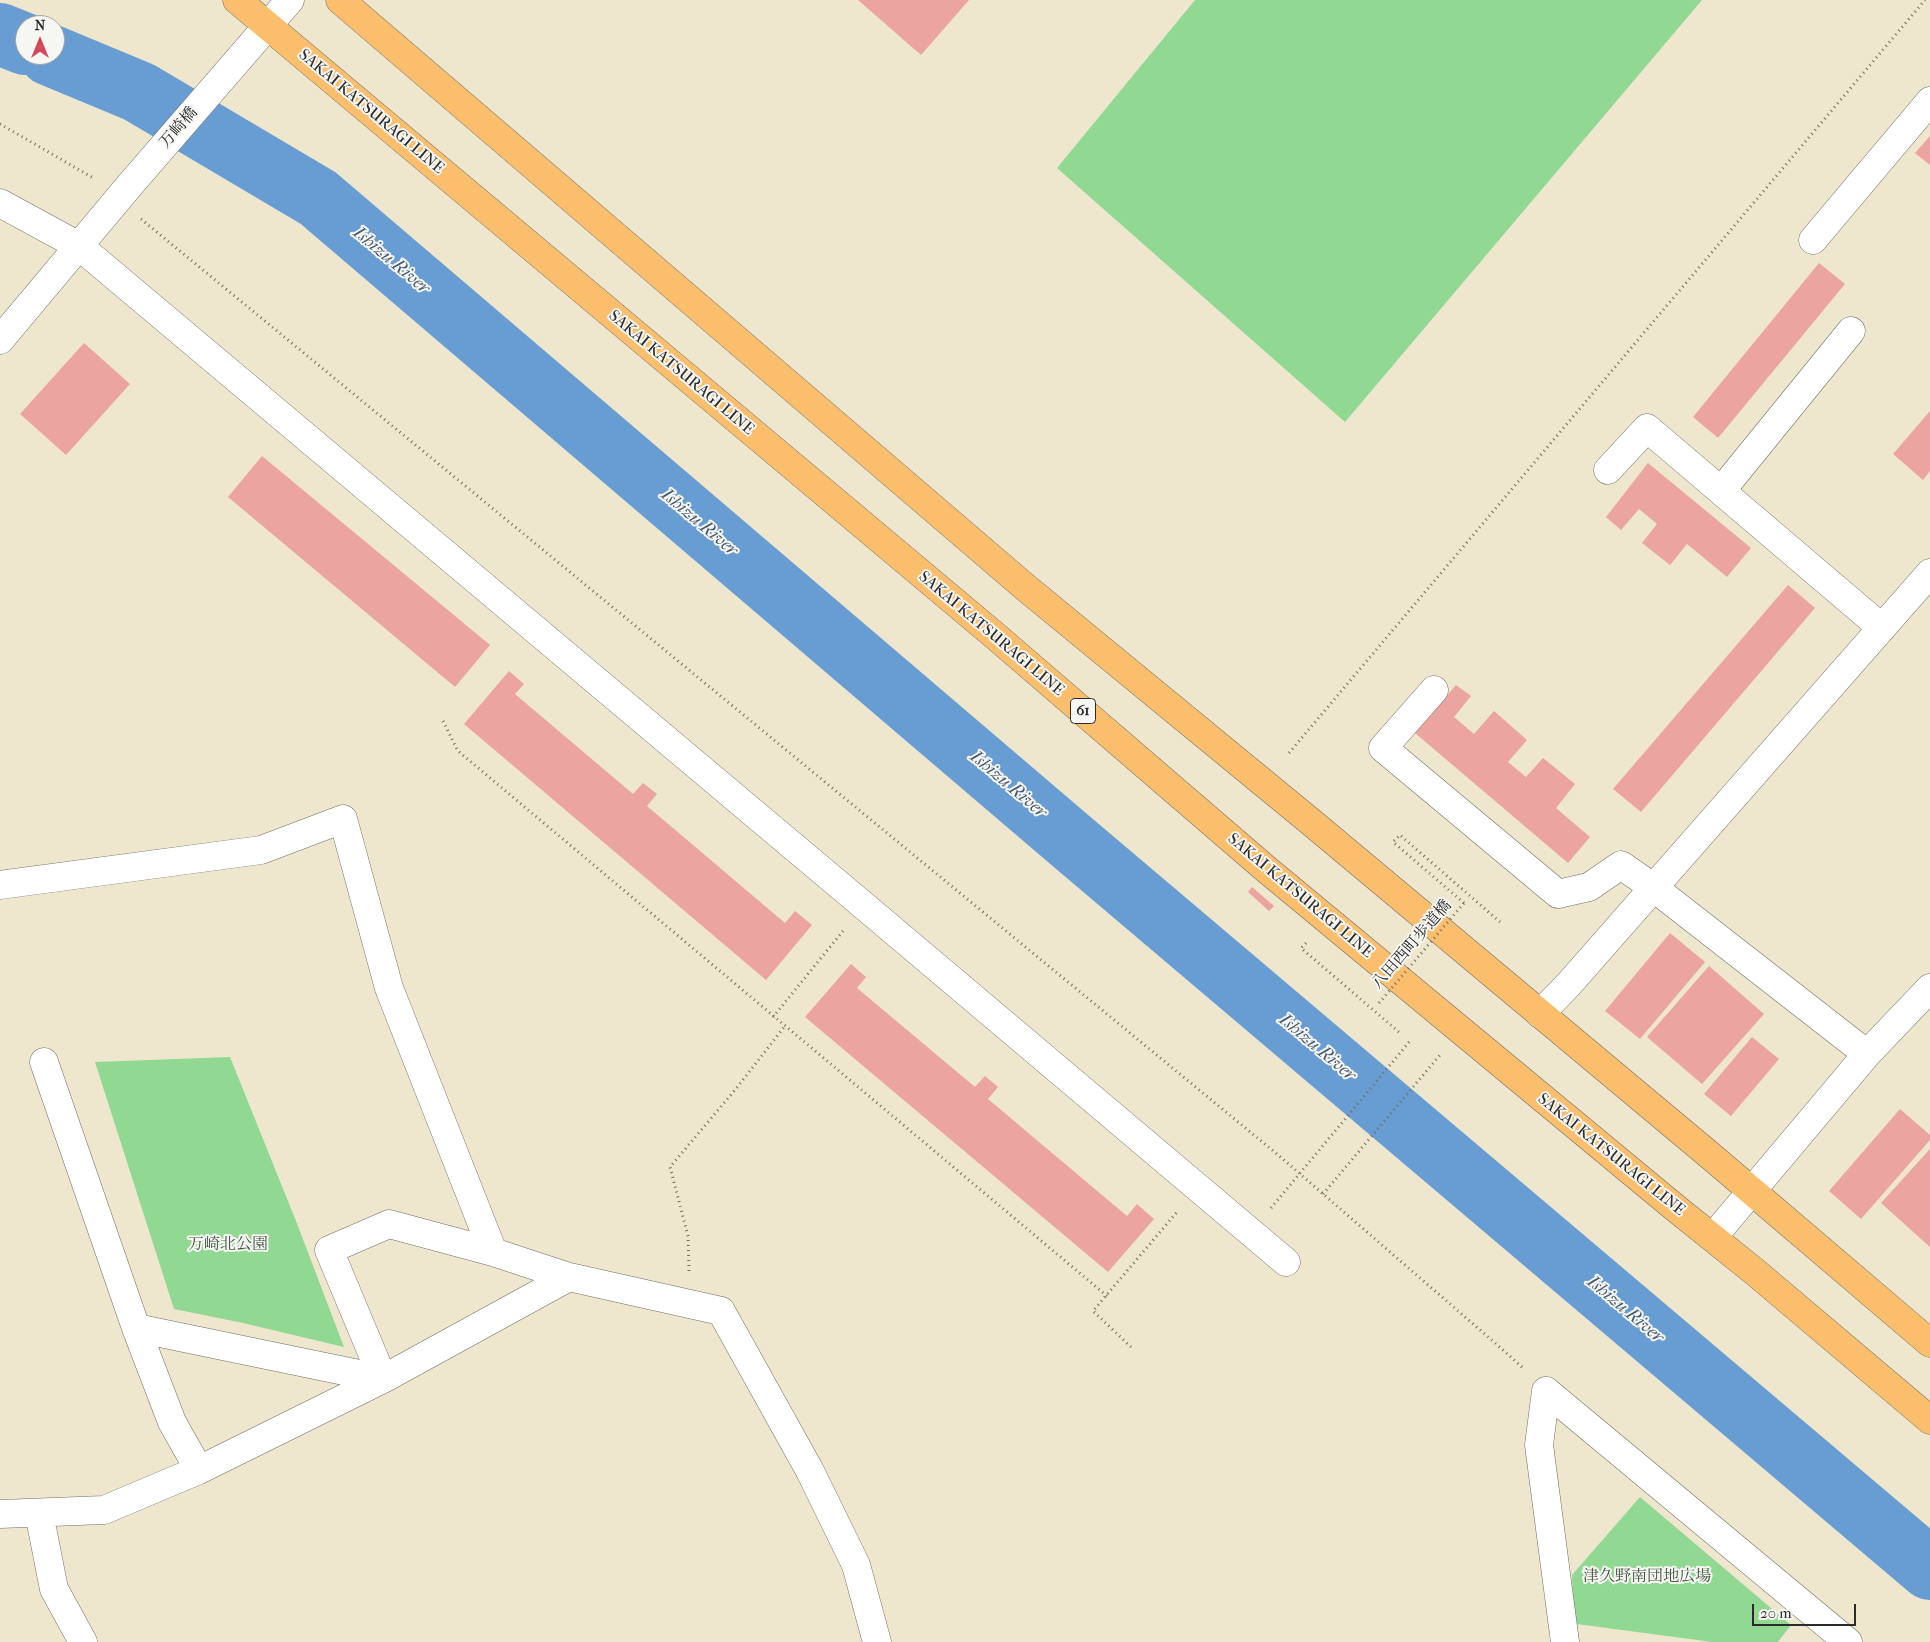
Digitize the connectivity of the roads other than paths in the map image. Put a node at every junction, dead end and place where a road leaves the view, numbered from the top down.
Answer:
1 (237, 0) edge
2 (290, 0) edge
3 (340, 0) edge
4 (268, 26) junction
5 (1930, 102) edge
6 (0, 203) edge
7 (1813, 240) dead end
8 (79, 246) junction
9 (1850, 331) dead end
10 (0, 340) edge
11 (1608, 470) dead end
12 (1721, 491) junction
13 (1930, 573) edge
14 (1882, 628) junction
15 (1434, 690) dead end
16 (0, 885) edge
17 (1654, 888) junction
18 (1930, 988) edge
19 (1540, 1014) junction
20 (1867, 1054) junction
21 (44, 1062) dead end
22 (1751, 1192) junction
23 (1713, 1237) junction
24 (493, 1252) junction
25 (1286, 1262) dead end
26 (569, 1277) junction
27 (136, 1328) junction
28 (1930, 1343) edge
29 (383, 1379) junction
30 (1930, 1420) edge
31 (200, 1470) junction
32 (39, 1513) junction
33 (0, 1514) edge
34 (83, 1642) edge
35 (877, 1642) edge
36 (1565, 1642) edge
37 (1848, 1642) edge

1 - 4 main road, SAKAI KATSURAGI LINE / 61
2 - 4 street, 万崎橋
3 - 19 main road
4 - 8 street, 万崎橋
4 - 23 main road, SAKAI KATSURAGI LINE / 61
5 - 7 street
6 - 8 street
8 - 10 street, 万崎橋
8 - 25 street
9 - 12 street
11 - 12 street
12 - 14 street
13 - 14 street
14 - 17 street
15 - 17 street
16 - 24 street
17 - 19 street
17 - 20 street
18 - 20 street
19 - 22 main road
20 - 22 street
21 - 27 street
22 - 23 street
22 - 28 main road
23 - 30 main road, SAKAI KATSURAGI LINE / 61
24 - 26 street
24 - 29 street
26 - 29 street
26 - 35 street
27 - 29 street
27 - 31 street
29 - 31 street
31 - 32 street
32 - 33 street
32 - 34 street
36 - 37 street

